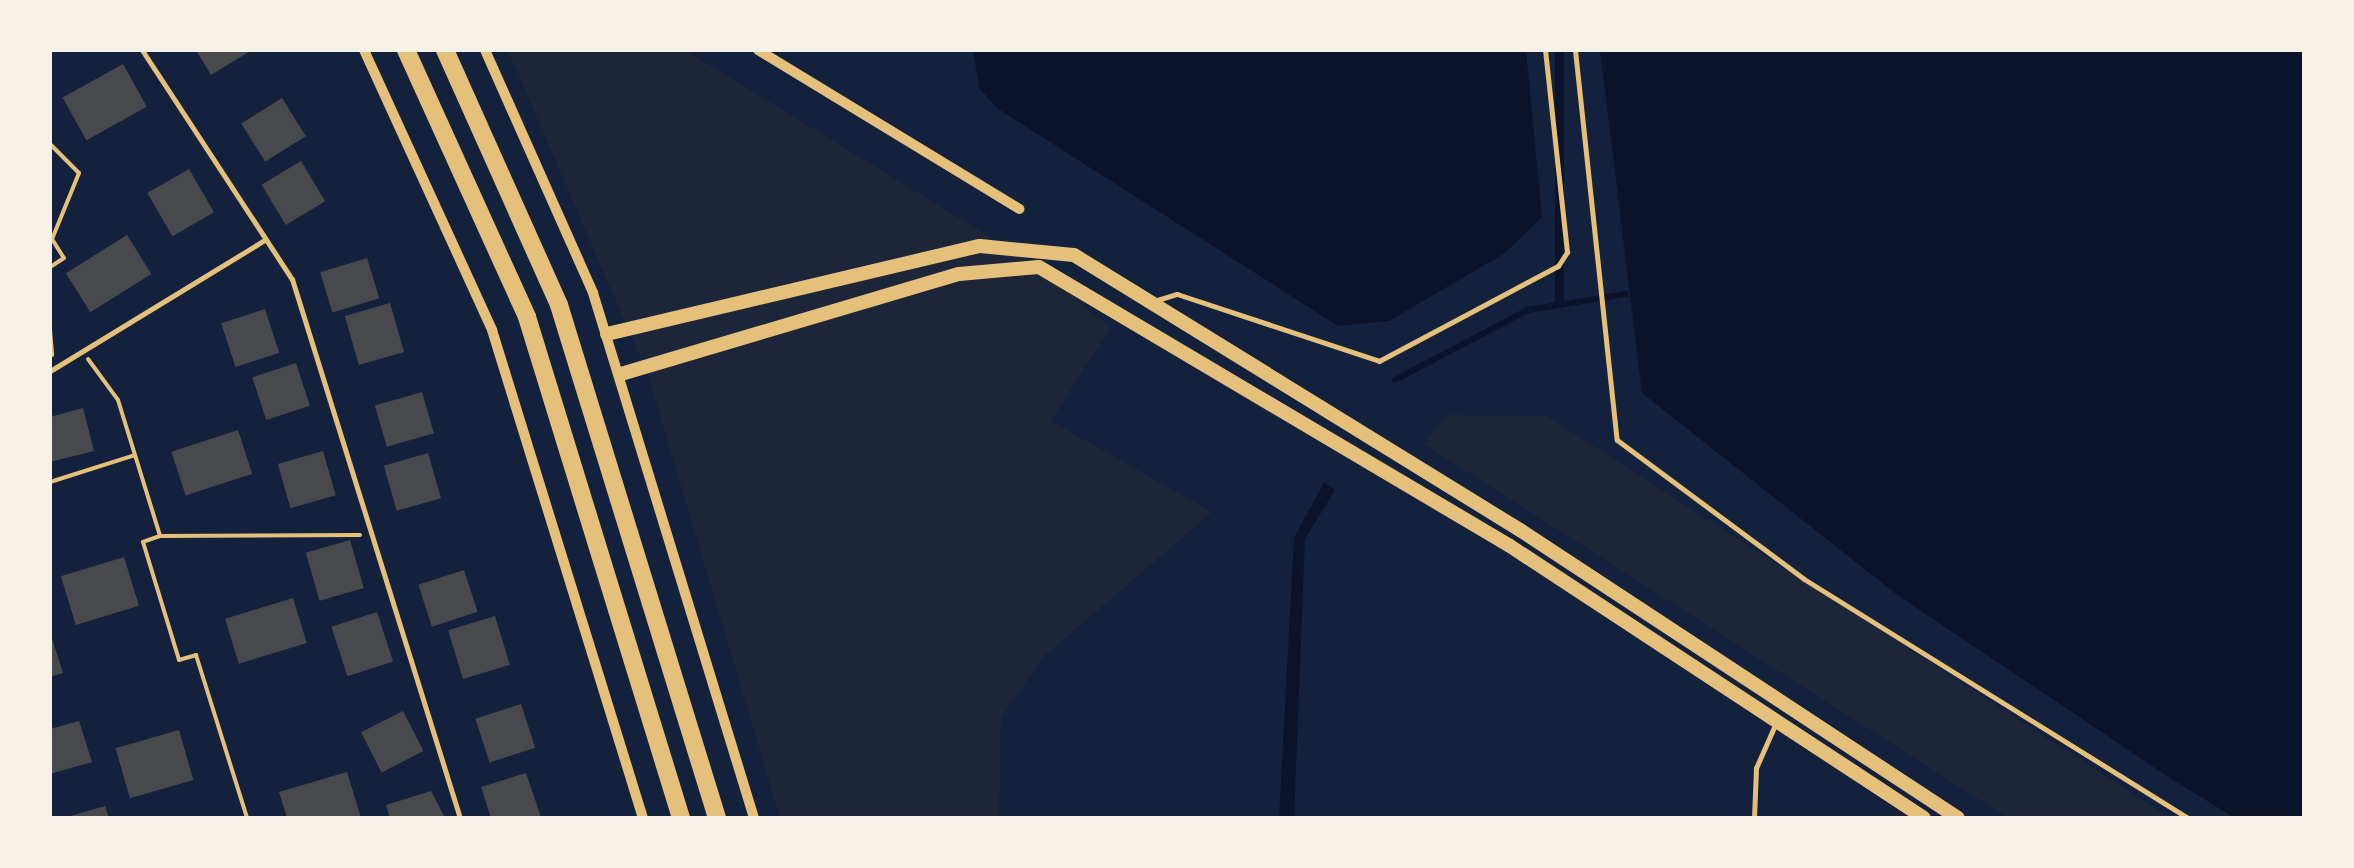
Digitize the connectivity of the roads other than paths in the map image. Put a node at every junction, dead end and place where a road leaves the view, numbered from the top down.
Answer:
1 (142, 50) edge
2 (364, 50) edge
3 (406, 50) edge
4 (445, 50) edge
5 (485, 50) edge
6 (758, 50) edge
7 (1545, 50) edge
8 (1576, 50) edge
9 (1020, 209) dead end
10 (265, 240) junction
11 (1152, 303) junction
12 (607, 334) junction
13 (52, 370) edge
14 (621, 374) junction
15 (1777, 721) junction
16 (460, 818) edge
17 (642, 818) edge
18 (681, 818) edge
19 (717, 818) edge
20 (754, 818) edge
21 (1754, 818) edge
22 (1924, 818) edge
23 (1958, 818) edge
24 (2188, 818) edge

1 - 10 lane
2 - 17 street
3 - 18 main road
4 - 19 main road
5 - 12 street
6 - 9 street
7 - 11 lane
8 - 24 lane
10 - 13 lane
10 - 16 lane
11 - 12 street
11 - 23 street
12 - 14 street
14 - 15 street
14 - 20 street
15 - 21 lane
15 - 22 street

